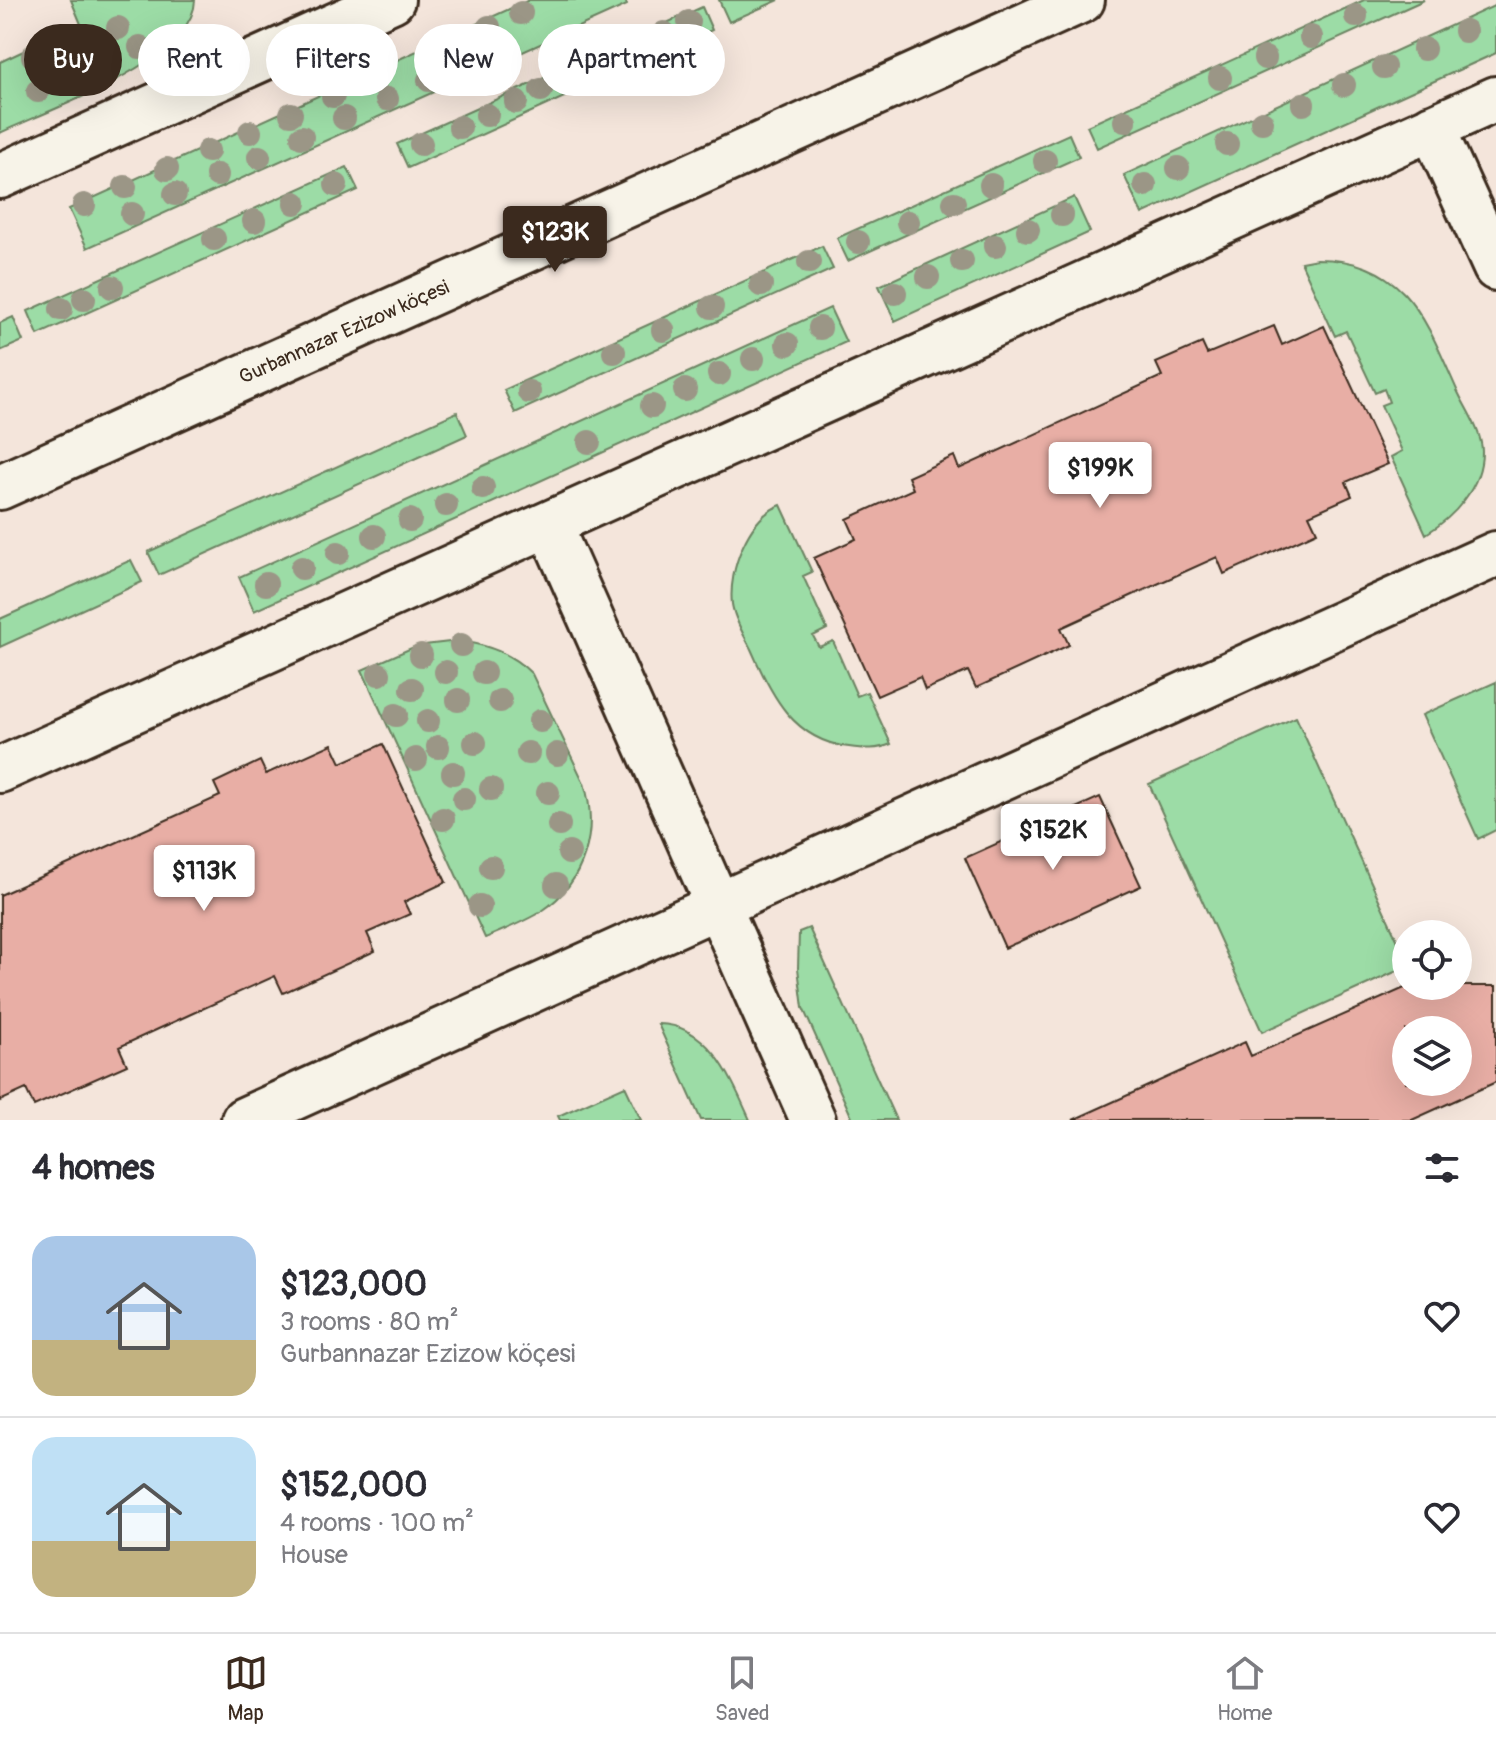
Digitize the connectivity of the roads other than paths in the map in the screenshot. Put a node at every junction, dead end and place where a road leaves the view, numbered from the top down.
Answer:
1 (392, 0) edge
2 (1082, 0) edge
3 (311, 16) edge
4 (1496, 99) edge
5 (1432, 127) junction
6 (0, 176) edge
7 (1496, 268) edge
8 (0, 487) edge
9 (549, 524) junction
10 (1496, 554) edge
11 (0, 770) edge
12 (718, 906) junction
13 (244, 1120) edge
14 (813, 1120) edge

1 - 3 street
2 - 8 street, Gurbannazar Ezizow köçesi
3 - 6 street
4 - 5 street
5 - 7 street
5 - 9 street
9 - 11 street
9 - 12 street
10 - 12 street
12 - 13 street
12 - 14 street

